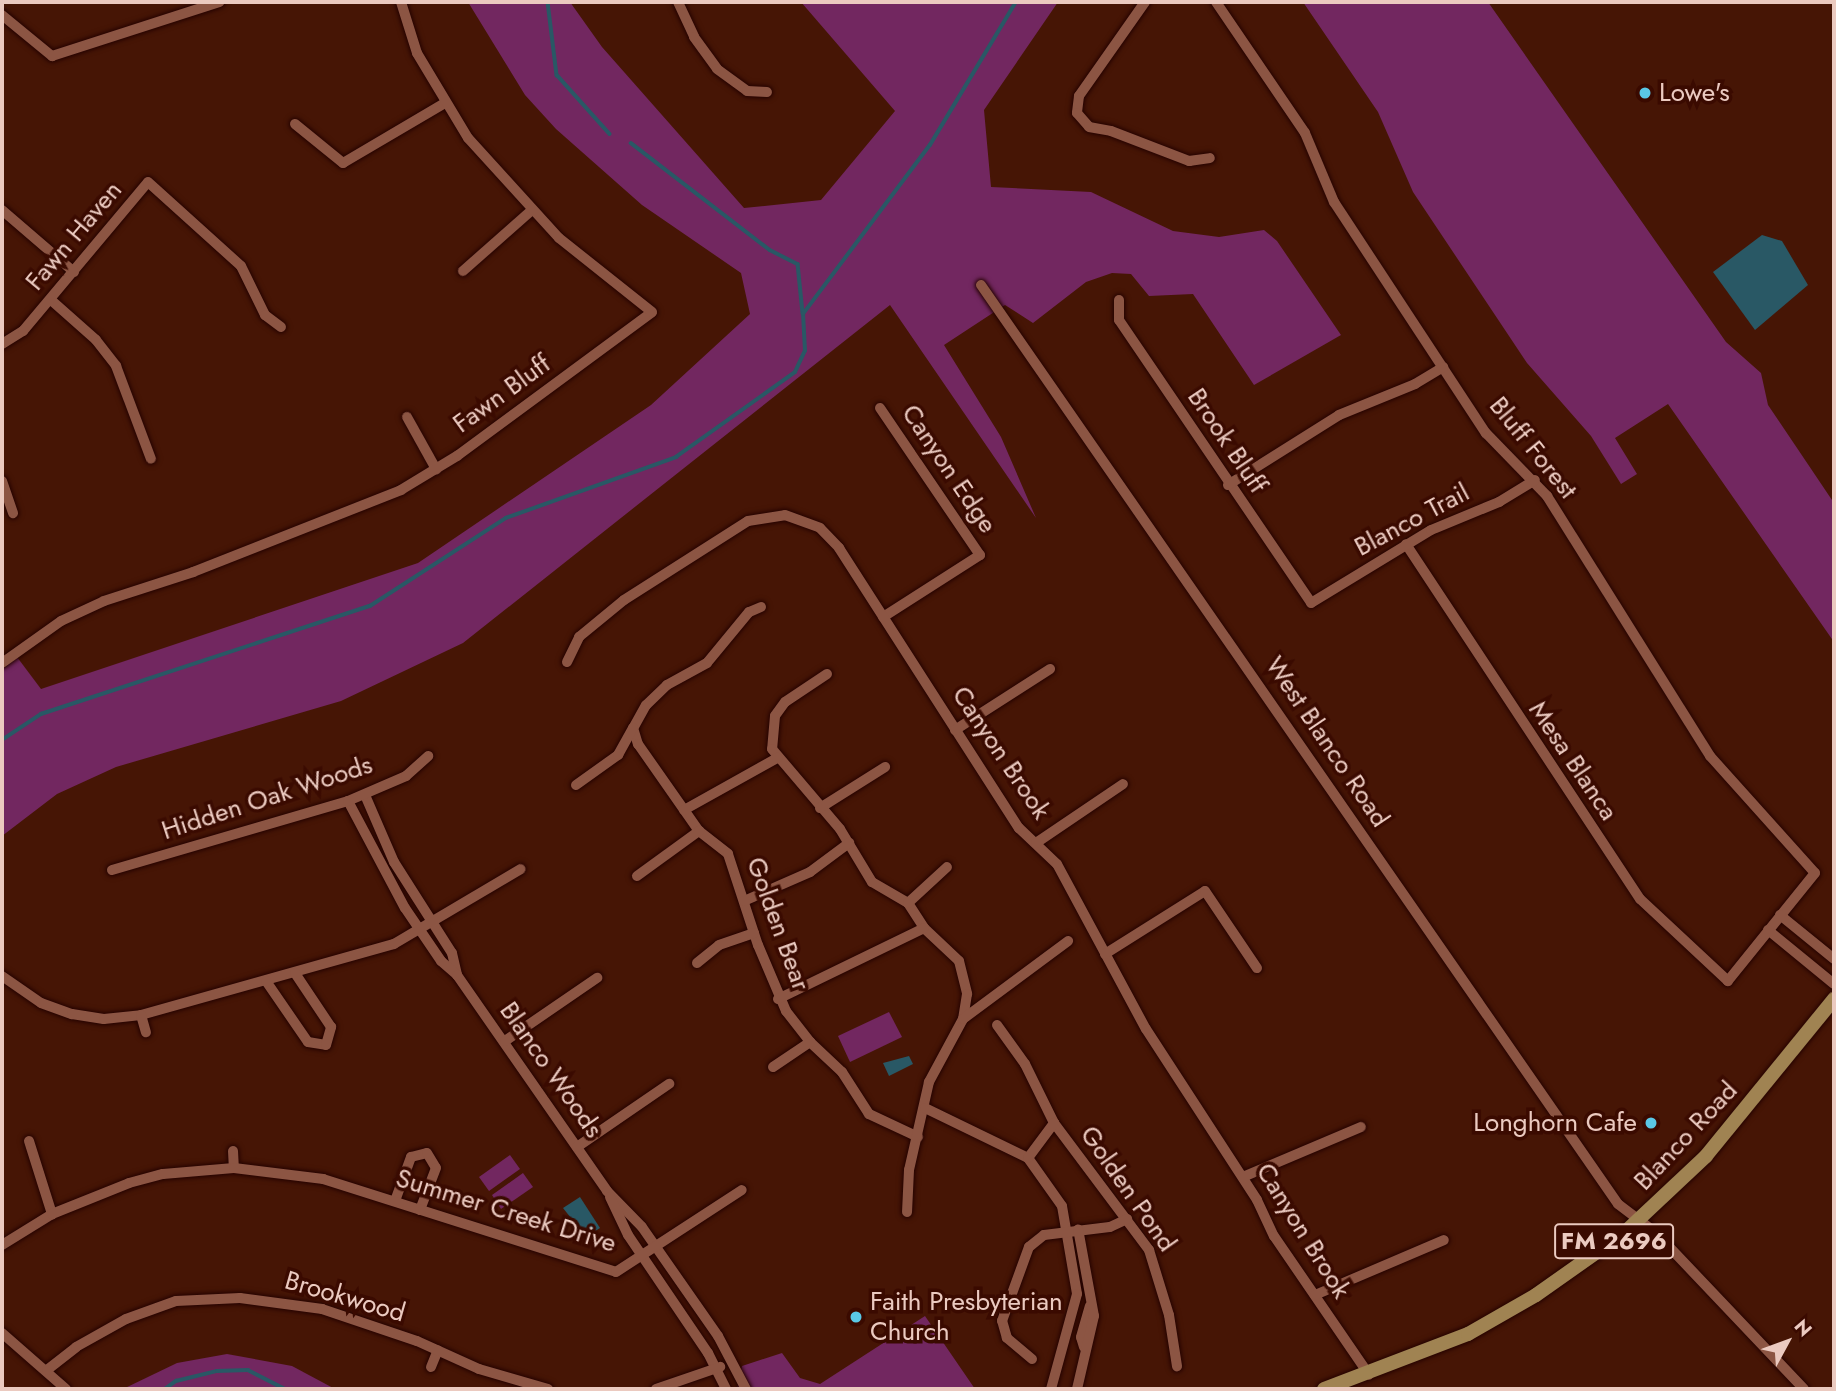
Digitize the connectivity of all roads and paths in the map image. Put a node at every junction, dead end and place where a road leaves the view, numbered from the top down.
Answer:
1 (219, 2) edge
2 (401, 2) edge
3 (678, 2) edge
4 (1145, 2) edge
5 (1216, 2) edge
6 (2, 15) edge
7 (767, 92) dead end
8 (445, 103) junction
9 (295, 124) dead end
10 (1210, 158) dead end
11 (2, 210) edge
12 (531, 210) junction
13 (463, 271) dead end
14 (75, 272) junction
15 (981, 285) dead end
16 (51, 300) junction
17 (1119, 300) dead end
18 (281, 327) dead end
19 (2, 344) edge
20 (1443, 367) junction
21 (880, 408) dead end
22 (407, 416) dead end
23 (151, 459) dead end
24 (436, 469) junction
25 (1535, 480) junction
26 (2, 481) edge
27 (1228, 485) junction
28 (13, 513) dead end
29 (1406, 544) junction
30 (1311, 603) joint
31 (761, 607) dead end
32 (883, 617) junction
33 (567, 662) dead end
34 (2, 663) edge
35 (1050, 669) dead end
36 (827, 674) dead end
37 (633, 728) junction
38 (956, 730) junction
39 (428, 756) dead end
40 (777, 758) junction
41 (885, 767) dead end
42 (1123, 784) dead end
43 (576, 785) dead end
44 (365, 795) junction
45 (348, 801) junction
46 (820, 808) junction
47 (684, 810) junction
48 (699, 831) junction
49 (849, 843) junction
50 (1036, 843) junction
51 (947, 867) dead end
52 (521, 869) dead end
53 (112, 870) dead end
54 (637, 876) dead end
55 (744, 901) junction
56 (908, 903) junction
57 (1780, 915) junction
58 (434, 924) junction
59 (924, 928) junction
60 (1768, 930) junction
61 (421, 931) junction
62 (754, 933) junction
63 (1804, 935) junction
64 (1068, 941) dead end
65 (1792, 950) junction
66 (1105, 954) junction
67 (1834, 959) edge
68 (697, 963) dead end
69 (1257, 968) dead end
70 (295, 973) junction
71 (457, 975) junction
72 (2, 976) edge
73 (597, 978) dead end
74 (265, 981) junction
75 (1834, 984) edge
76 (778, 999) junction
77 (1834, 999) edge
78 (141, 1015) junction
79 (963, 1018) junction
80 (997, 1025) dead end
81 (146, 1032) dead end
82 (505, 1041) junction
83 (810, 1042) junction
84 (774, 1067) dead end
85 (669, 1084) dead end
86 (925, 1108) junction
87 (1054, 1123) junction
88 (1361, 1127) dead end
89 (918, 1137) junction
90 (29, 1141) dead end
91 (577, 1147) junction
92 (233, 1151) dead end
93 (1028, 1158) junction
94 (234, 1168) junction
95 (1243, 1177) junction
96 (742, 1190) dead end
97 (607, 1191) junction
98 (395, 1201) junction
99 (420, 1210) junction
100 (907, 1212) dead end
101 (52, 1214) junction
102 (1127, 1219) junction
103 (1641, 1219) junction
104 (1073, 1229) junction
105 (1444, 1240) dead end
106 (2, 1245) edge
107 (657, 1248) junction
108 (643, 1257) junction
109 (1315, 1295) junction
110 (2, 1333) edge
111 (438, 1350) junction
112 (1032, 1359) dead end
113 (731, 1360) junction
114 (1177, 1366) dead end
115 (431, 1367) dead end
116 (716, 1369) junction
117 (47, 1370) junction
118 (1369, 1375) junction
119 (66, 1389) edge
120 (548, 1389) edge
121 (656, 1389) edge
122 (726, 1389) edge
123 (746, 1389) edge
124 (1051, 1389) edge
125 (1077, 1389) edge
126 (1324, 1389) edge
127 (1804, 1389) edge

1 - 6 street
2 - 8 street, Fawn Bluff
3 - 7 street
4 - 10 street
5 - 20 street, Bluff Forest
8 - 9 street
8 - 12 street, Fawn Bluff
11 - 14 street
12 - 13 street
12 - 24 street, Fawn Bluff
14 - 16 street, Fawn Haven
14 - 18 street, Fawn Haven
15 - 103 street, West Blanco Road
16 - 19 street, Fawn Haven
16 - 23 street
17 - 27 street, Brook Bluff
20 - 25 street, Bluff Forest
20 - 27 street
21 - 32 street, Canyon Edge
22 - 24 street
24 - 34 street, Fawn Bluff
25 - 29 street, Blanco Trail
25 - 57 street, Bluff Forest
26 - 28 street
27 - 30 street, Brook Bluff
29 - 30 street, Blanco Trail
29 - 60 street, Mesa Blanca
31 - 37 street
32 - 33 street, Canyon Brook
32 - 38 street, Canyon Brook
35 - 38 street
36 - 40 street
37 - 43 street
37 - 47 street, Golden Bear
38 - 50 street, Canyon Brook
39 - 44 street, Hidden Oak Woods
40 - 46 street
40 - 47 street
41 - 46 street
42 - 50 street
44 - 45 street, Hidden Oak Woods
44 - 58 street, Blanco Woods
45 - 53 street, Hidden Oak Woods
45 - 61 street, Blanco Woods
46 - 49 street
47 - 48 street, Golden Bear
48 - 54 street
48 - 55 street, Golden Bear
49 - 55 street
49 - 56 street
50 - 66 street, Canyon Brook
51 - 56 street
52 - 58 street
55 - 62 street, Golden Bear
56 - 59 street
57 - 60 street
57 - 63 street
58 - 61 street
58 - 71 street, Blanco Woods
59 - 76 street
59 - 79 street
60 - 65 street
61 - 70 street
61 - 71 street, Blanco Woods
62 - 68 street
62 - 76 street, Golden Bear
63 - 65 street
63 - 67 street
64 - 79 street
65 - 75 street
66 - 69 street
66 - 95 street, Canyon Brook
70 - 74 street
70 - 74 street
71 - 82 street, Blanco Woods
72 - 78 street
73 - 82 street
74 - 78 street
76 - 83 street, Golden Bear
77 - 103 main road, Blanco Road / FM 2696
78 - 81 street
79 - 86 street
80 - 87 street, Golden Pond
82 - 91 street, Blanco Woods
83 - 84 street
83 - 89 street, Golden Bear
85 - 91 street
86 - 89 street
86 - 93 street
87 - 93 street, Golden Pond
87 - 102 street, Golden Pond
88 - 95 street
89 - 100 street
90 - 101 street
91 - 97 street, Blanco Woods
92 - 94 street
93 - 104 street
94 - 98 street, Summer Creek Drive
94 - 101 street, Summer Creek Drive
95 - 109 street, Canyon Brook
96 - 107 street, Summer Creek Drive
97 - 107 street, Blanco Woods
97 - 108 street, Blanco Woods
98 - 99 street, Summer Creek Drive
98 - 99 street
99 - 108 street, Summer Creek Drive
101 - 106 street, Summer Creek Drive
102 - 104 street
102 - 114 street, Golden Pond
103 - 118 main road, Blanco Road / FM 2696
103 - 127 street, West Blanco Road
104 - 112 street
104 - 124 street
104 - 125 street
105 - 109 street
107 - 108 street, Summer Creek Drive
107 - 113 street, Blanco Woods
108 - 116 street, Blanco Woods
109 - 118 street, Canyon Brook
110 - 117 street
111 - 115 street
111 - 117 street, Brookwood
111 - 120 street, Brookwood
113 - 116 street
113 - 123 street, Blanco Woods
116 - 121 street
116 - 122 street, Blanco Woods
117 - 119 street
118 - 126 main road, Blanco Road / FM 2696

